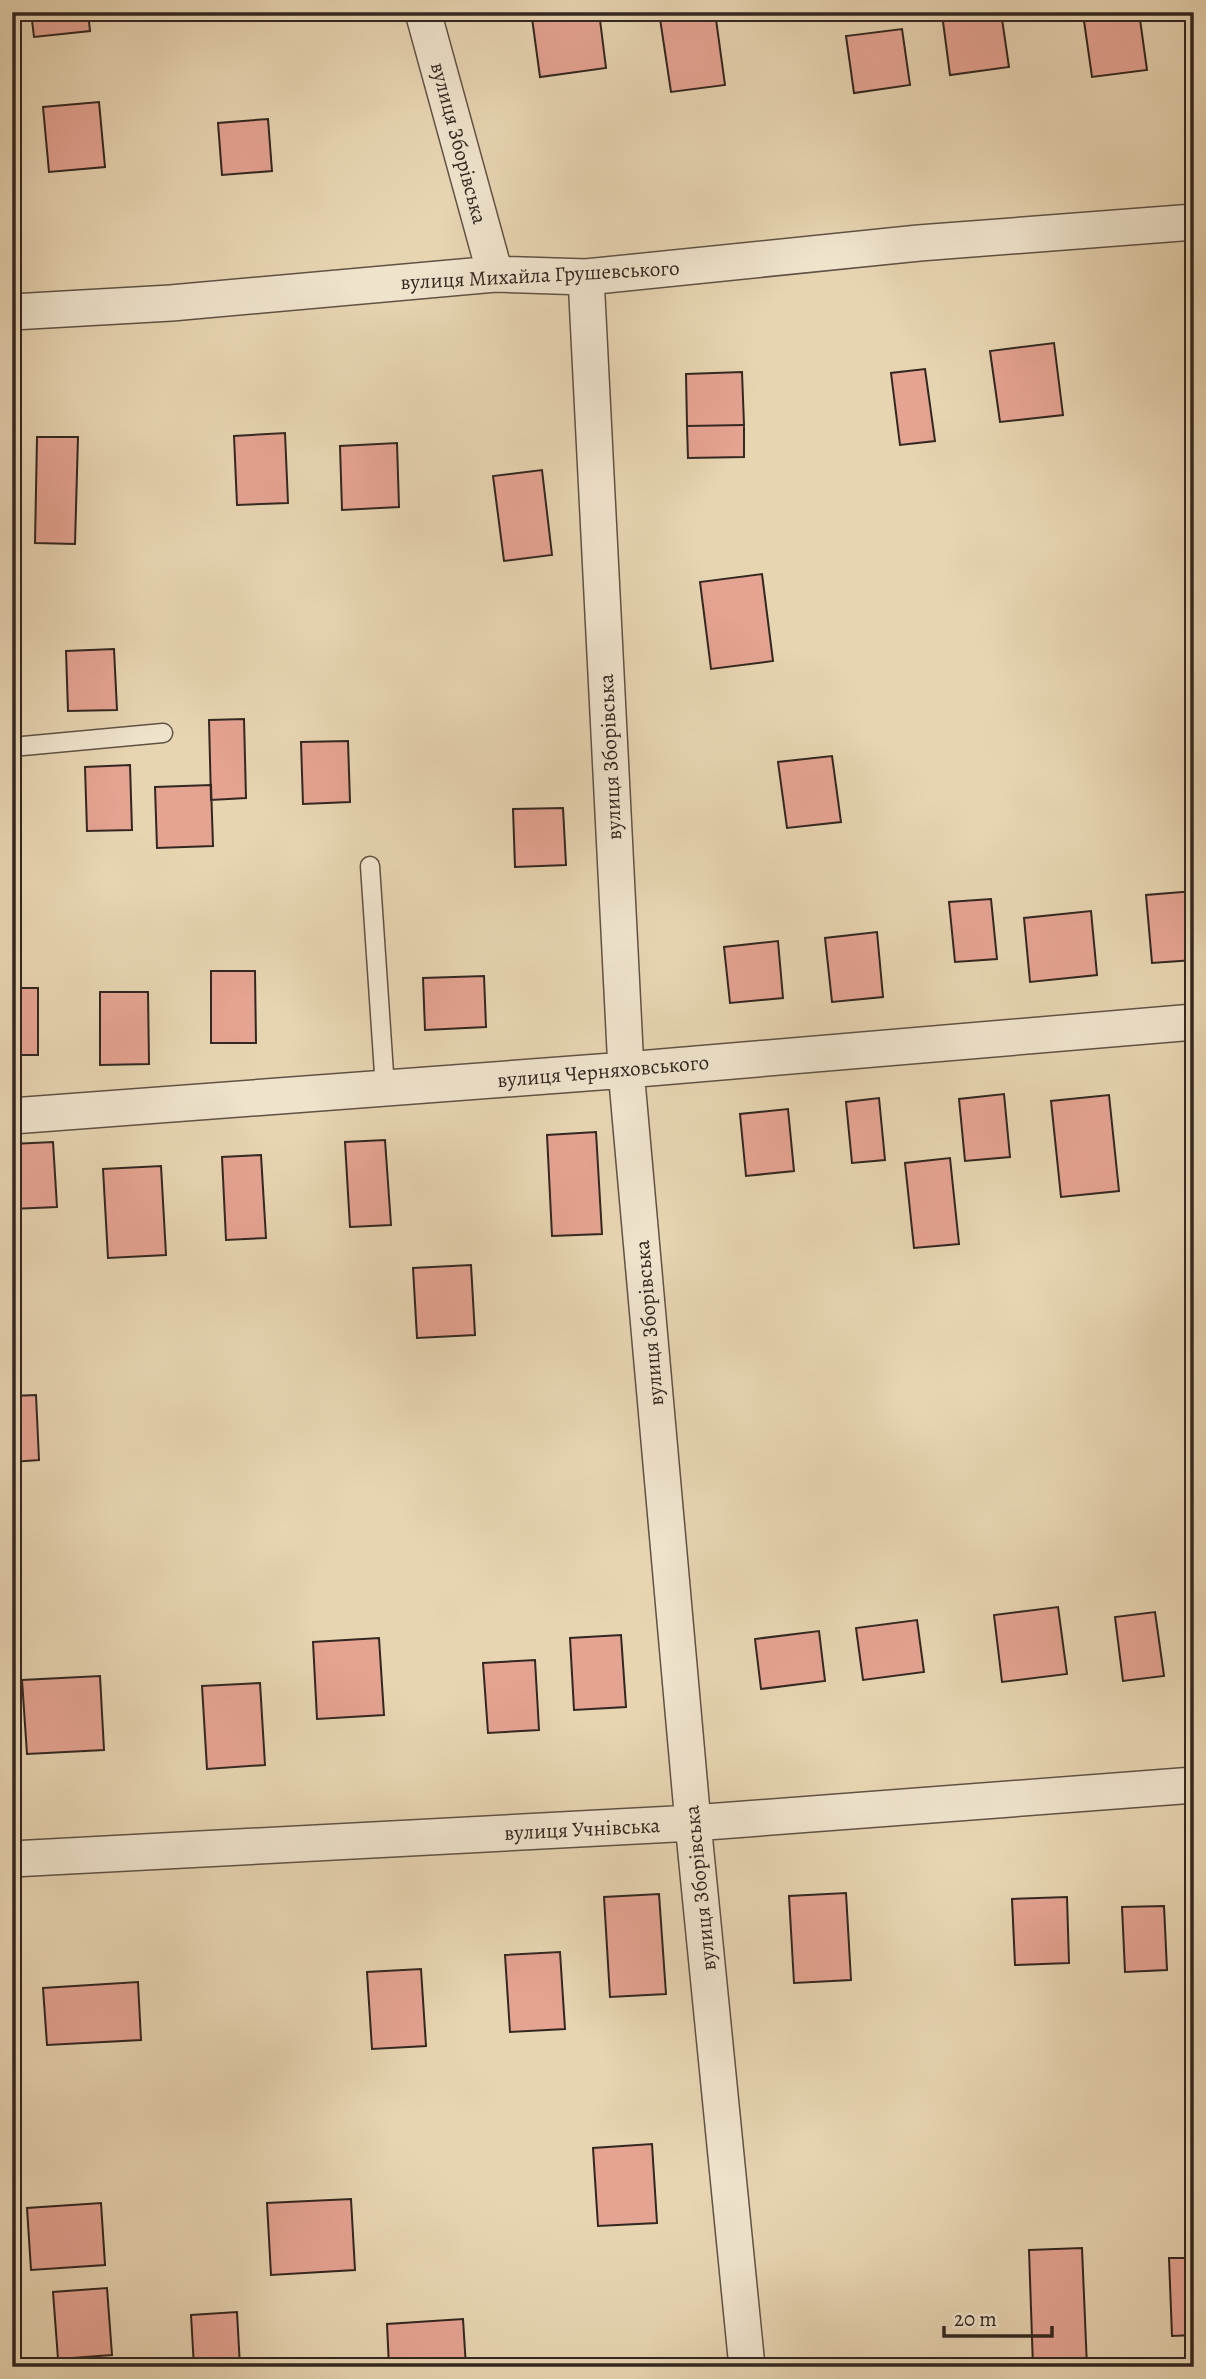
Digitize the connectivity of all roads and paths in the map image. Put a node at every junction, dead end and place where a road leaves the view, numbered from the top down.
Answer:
1 (423, 12) edge
2 (1194, 222) edge
3 (495, 274) junction
4 (586, 277) junction
5 (12, 312) edge
6 (163, 733) dead end
7 (12, 747) edge
8 (370, 866) dead end
9 (1194, 1022) edge
10 (626, 1070) junction
11 (384, 1088) junction
12 (12, 1116) edge
13 (1194, 1785) edge
14 (693, 1822) junction
15 (12, 1859) edge
16 (747, 2367) edge

1 - 3 street, вулиця Зборівська
2 - 4 street, вулиця Михайла Грушевського
3 - 4 street, вулиця Михайла Грушевського
3 - 5 street, вулиця Михайла Грушевського
4 - 10 street, вулиця Зборівська
6 - 7 lane
8 - 11 lane
9 - 10 street, вулиця Черняховського
10 - 11 street, вулиця Черняховського
10 - 14 street, вулиця Зборівська
11 - 12 street, вулиця Черняховського
13 - 14 street, вулиця Учнівська
14 - 15 street, вулиця Учнівська
14 - 16 street, вулиця Зборівська

